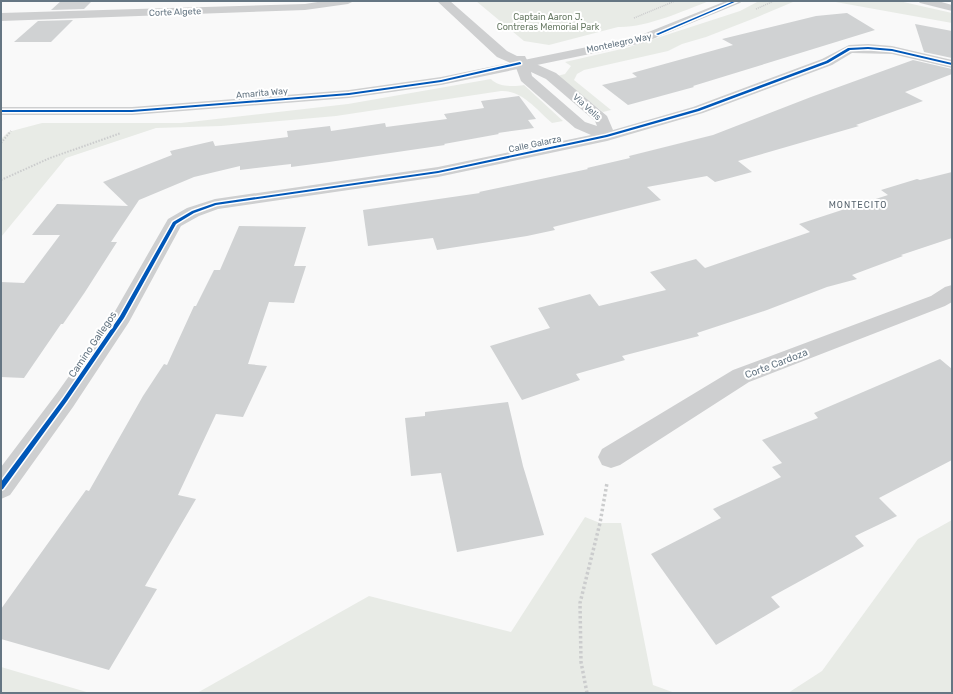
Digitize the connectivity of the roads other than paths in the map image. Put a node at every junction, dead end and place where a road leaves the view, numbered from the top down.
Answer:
1 (348, 1) edge
2 (442, 1) edge
3 (736, 1) edge
4 (924, 1) edge
5 (227, 6) edge
6 (952, 8) edge
7 (1, 16) edge
8 (514, 45) dead end
9 (520, 63) junction
10 (952, 64) edge
11 (3, 114) edge
12 (606, 136) junction
13 (193, 212) joint
14 (952, 292) edge
15 (611, 457) road end
16 (1, 487) edge

1 - 5 street, Corte Algete
2 - 9 street
3 - 9 street, Montelegro Way
4 - 6 street
5 - 7 street, Corte Algete
8 - 9 street, Via Velis
9 - 11 street, Amarita Way
9 - 12 street, Via Velis
10 - 12 street, Calle Galarza
12 - 13 street, Calle Galarza
13 - 16 street, Camino Gallegos
14 - 15 street, Corte Cardoza

